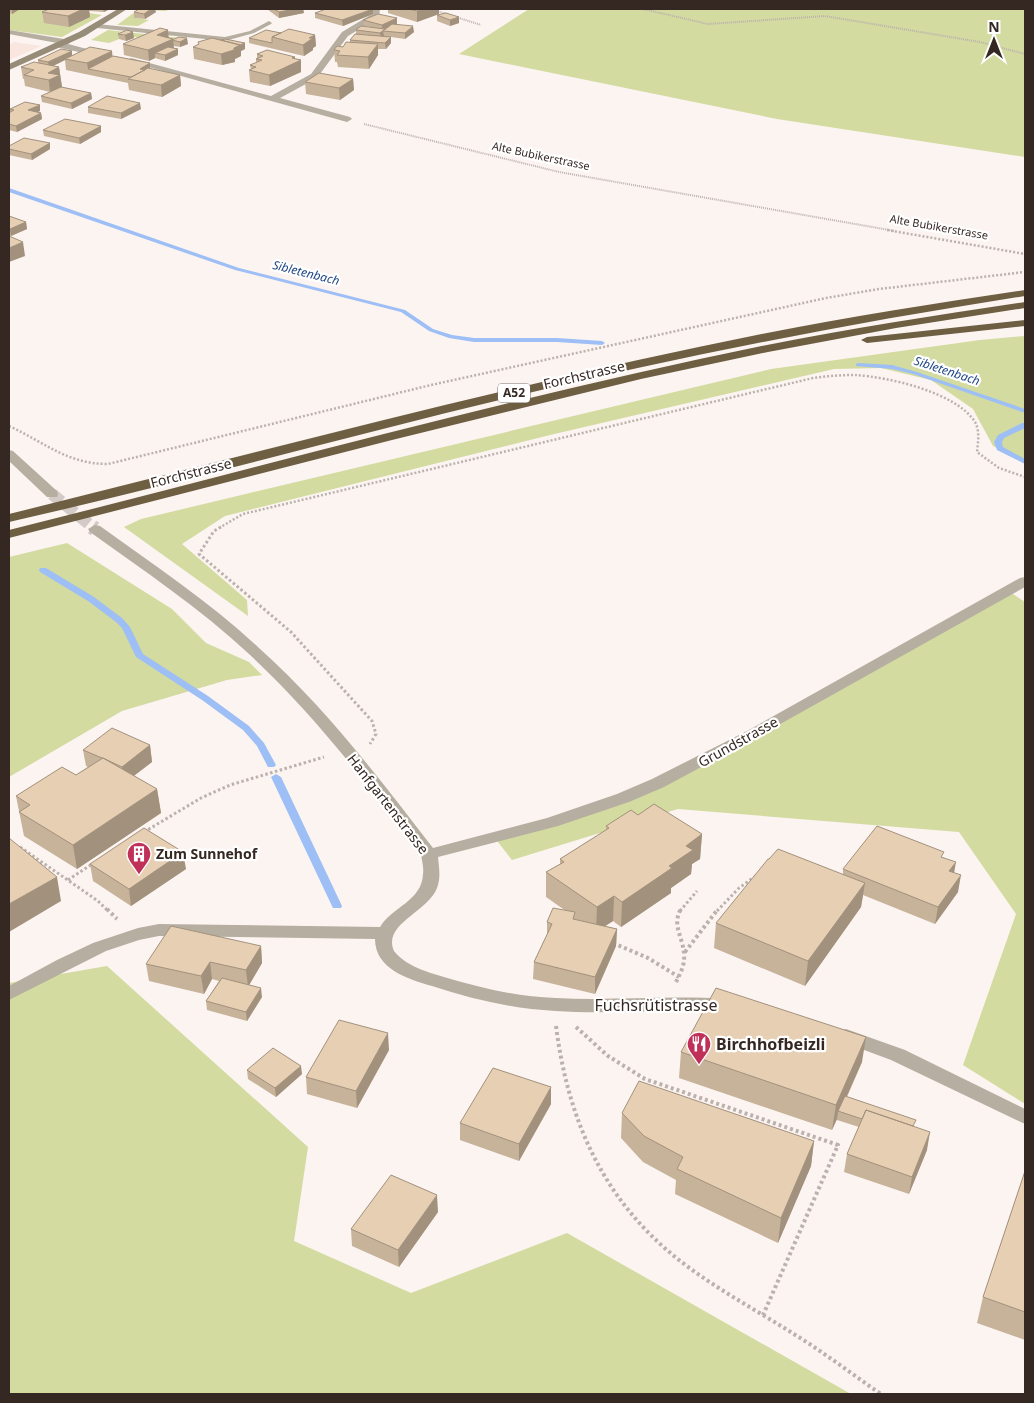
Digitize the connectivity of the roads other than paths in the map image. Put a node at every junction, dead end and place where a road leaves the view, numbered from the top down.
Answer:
1 (123, 9) edge
2 (376, 9) edge
3 (269, 23) dead end
4 (97, 26) junction
5 (9, 32) edge
6 (63, 43) junction
7 (110, 56) edge
8 (120, 59) edge
9 (9, 67) edge
10 (272, 99) junction
11 (347, 119) road end
12 (1025, 293) edge
13 (1025, 305) edge
14 (1025, 323) edge
15 (754, 352) junction
16 (9, 454) edge
17 (52, 494) tunnel mouth
18 (9, 518) edge
19 (95, 529) tunnel mouth
20 (9, 534) edge
21 (1025, 581) edge
22 (429, 854) junction
23 (385, 933) junction
24 (9, 994) edge
25 (746, 1009) edge
26 (829, 1031) edge
27 (1025, 1118) edge

1 - 4 street
2 - 10 street
3 - 4 lane
4 - 6 street
5 - 6 street
6 - 7 street
6 - 9 street
8 - 10 street
10 - 11 street
12 - 18 highway, Forchstrasse / A52
13 - 15 highway, Forchstrasse / A52
14 - 15 highway
15 - 20 highway, Forchstrasse / A52
16 - 17 street
19 - 22 street, Hanfgartenstrasse
21 - 22 street, Grundstrasse
22 - 23 street, Hanfgartenstrasse
23 - 24 street
23 - 25 street, Fuchsrütistrasse
26 - 27 street

